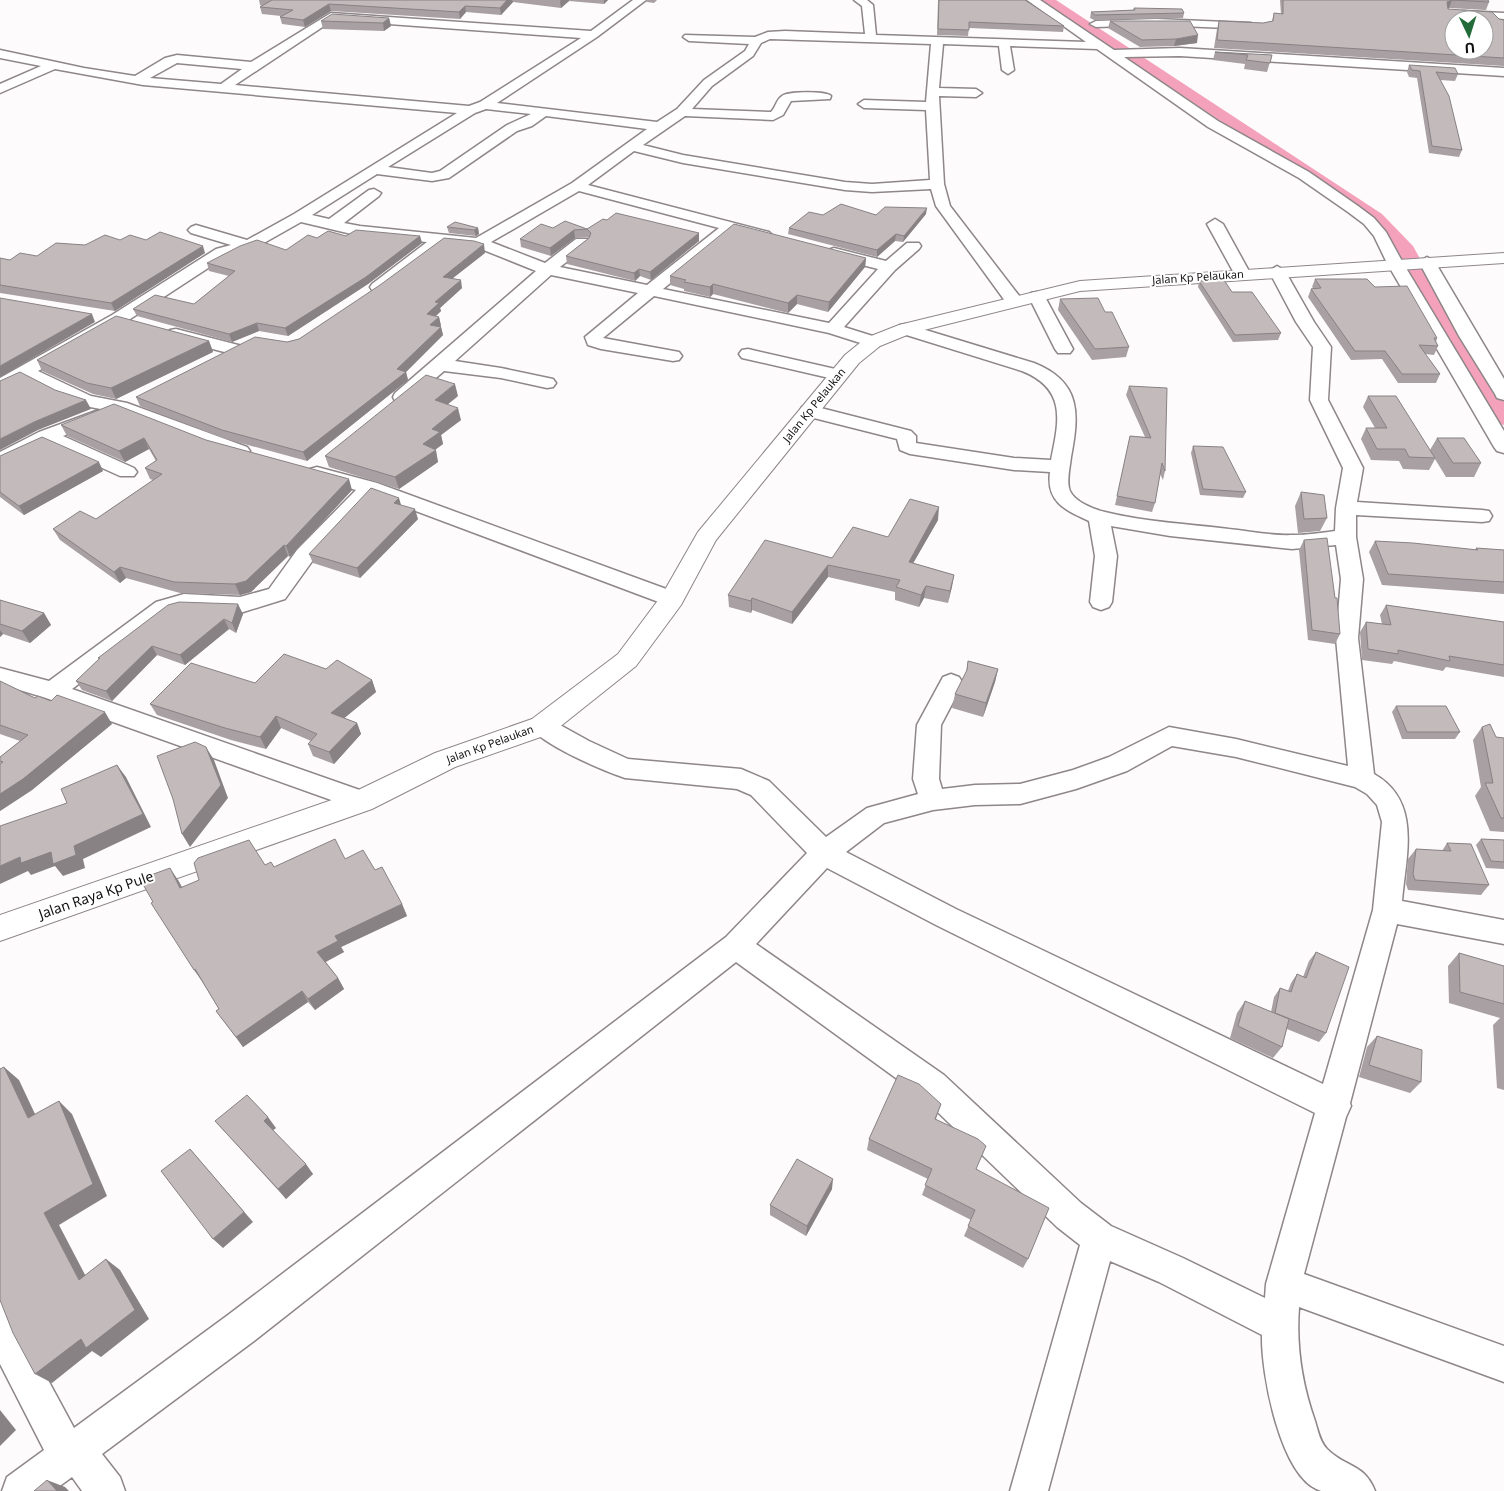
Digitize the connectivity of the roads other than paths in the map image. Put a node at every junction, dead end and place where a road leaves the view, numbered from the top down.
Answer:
1 (640, 0) edge
2 (860, 0) edge
3 (1033, 0) edge
4 (343, 5) edge
5 (331, 16) junction
6 (1261, 26) edge
7 (593, 35) junction
8 (689, 37) dead end
9 (871, 38) junction
10 (937, 40) junction
11 (757, 42) junction
12 (1004, 43) junction
13 (1099, 46) junction
14 (1138, 53) junction
15 (0, 54) edge
16 (1113, 54) junction
17 (55, 65) junction
18 (252, 66) junction
19 (1008, 70) dead end
20 (1504, 72) edge
21 (137, 80) junction
22 (0, 89) edge
23 (222, 89) junction
24 (976, 93) dead end
25 (825, 96) dead end
26 (932, 99) junction
27 (864, 104) dead end
28 (485, 105) junction
29 (470, 110) junction
30 (544, 112) junction
31 (682, 112) junction
32 (659, 126) junction
33 (632, 146) junction
34 (376, 170) junction
35 (937, 184) junction
36 (577, 186) junction
37 (374, 193) dead end
38 (299, 217) junction
39 (1215, 224) dead end
40 (331, 225) junction
41 (729, 226) junction
42 (196, 230) dead end
43 (775, 238) edge
44 (442, 239) junction
45 (582, 242) edge
46 (479, 243) junction
47 (249, 245) junction
48 (913, 246) dead end
49 (822, 250) edge
50 (1504, 258) edge
51 (1430, 261) junction
52 (1396, 263) junction
53 (889, 267) junction
54 (546, 270) junction
55 (1277, 271) junction
56 (1242, 273) junction
57 (649, 290) junction
58 (367, 294) edge
59 (1036, 297) junction
60 (1416, 299) junction
61 (1448, 300) junction
62 (1014, 301) junction
63 (89, 314) edge
64 (118, 319) junction
65 (136, 324) edge
66 (833, 329) junction
67 (906, 329) junction
68 (163, 331) edge
69 (252, 340) edge
70 (872, 342) junction
71 (236, 350) junction
72 (1064, 350) dead end
73 (748, 354) dead end
74 (673, 356) dead end
75 (210, 363) edge
76 (442, 365) junction
77 (25, 371) junction
78 (838, 375) junction
79 (547, 383) dead end
80 (0, 385) edge
81 (1504, 394) edge
82 (145, 396) edge
83 (120, 407) junction
84 (386, 410) edge
85 (809, 411) junction
86 (46, 436) junction
87 (1504, 447) edge
88 (255, 455) edge
89 (0, 460) edge
90 (312, 466) dead end
91 (1059, 466) junction
92 (127, 472) dead end
93 (370, 487) junction
94 (1346, 508) junction
95 (1482, 516) dead end
96 (1098, 518) junction
97 (1345, 537) junction
98 (672, 599) junction
99 (1101, 602) dead end
100 (0, 676) edge
101 (951, 683) dead end
102 (53, 692) junction
103 (542, 726) junction
104 (1362, 779) junction
105 (933, 800) junction
106 (362, 801) junction
107 (824, 853) junction
108 (1387, 910) junction
109 (0, 928) edge
110 (1504, 932) edge
111 (736, 946) junction
112 (1335, 1106) junction
113 (1098, 1238) junction
114 (1284, 1284) junction
115 (0, 1319) edge
116 (1278, 1324) junction
117 (1504, 1364) edge
118 (76, 1450) junction
119 (21, 1491) edge
120 (106, 1491) edge
121 (1029, 1491) edge
122 (1356, 1491) edge

1 - 7 street
2 - 9 street
3 - 13 street
4 - 5 street
5 - 7 street
5 - 18 street
6 - 14 street
7 - 28 street
8 - 11 street
9 - 10 street
9 - 11 street
10 - 12 street
10 - 26 street
11 - 31 street
12 - 13 street
12 - 19 street
13 - 16 street
14 - 16 street
14 - 20 street
15 - 17 street
16 - 52 street
17 - 21 street
17 - 22 street
18 - 21 street
18 - 23 street
21 - 23 street
23 - 29 street
24 - 26 street
25 - 31 street
26 - 27 street
26 - 35 street
28 - 29 street
28 - 30 street
29 - 34 street
30 - 32 street
30 - 34 street
31 - 32 street
32 - 33 street
33 - 35 street
33 - 36 street
34 - 38 street
35 - 62 street
36 - 41 street
36 - 46 street
37 - 40 street
38 - 40 street
38 - 47 street
39 - 56 street
40 - 44 street
41 - 43 street
41 - 57 street
42 - 47 street
44 - 46 street
44 - 58 street
45 - 54 street
46 - 54 street
47 - 64 street
48 - 53 street
49 - 53 street
50 - 51 street
51 - 52 street, Jalan Kp Pelaukan
51 - 61 street
52 - 55 street, Jalan Kp Pelaukan
52 - 60 street
53 - 66 street
54 - 57 street
54 - 76 street
55 - 56 street, Jalan Kp Pelaukan
55 - 94 street
56 - 59 street, Jalan Kp Pelaukan
57 - 66 street
57 - 74 street
59 - 62 street, Jalan Kp Pelaukan
59 - 72 street
60 - 61 street
60 - 87 street
61 - 81 street
62 - 67 street, Jalan Kp Pelaukan
63 - 64 street
64 - 65 street
64 - 77 street
66 - 70 street
67 - 70 street, Jalan Kp Pelaukan
67 - 91 street
68 - 71 street
69 - 71 street
70 - 78 street, Jalan Kp Pelaukan
71 - 75 street
73 - 78 street
76 - 79 street
76 - 84 street
77 - 80 street
77 - 83 street
78 - 85 street, Jalan Kp Pelaukan
82 - 83 street
83 - 86 street
83 - 88 street
85 - 91 street
85 - 98 street, Jalan Kp Pelaukan
86 - 89 street
86 - 92 street
90 - 93 street
91 - 96 street
93 - 98 street
93 - 102 street
94 - 95 street
94 - 97 street
96 - 97 street
96 - 99 street
97 - 104 street
98 - 103 street, Jalan Kp Pelaukan
100 - 102 street
101 - 105 street
102 - 106 street
103 - 106 street, Jalan Kp Pelaukan
103 - 107 street
104 - 105 street
104 - 108 street
105 - 107 street
106 - 109 street, Jalan Raya Kp Pule
107 - 111 street
107 - 112 street
108 - 110 street
108 - 112 street
111 - 113 street
111 - 118 street
112 - 114 street
113 - 116 street
113 - 121 street
114 - 116 street
114 - 117 street
115 - 118 street
116 - 122 street
118 - 119 street
118 - 120 street

